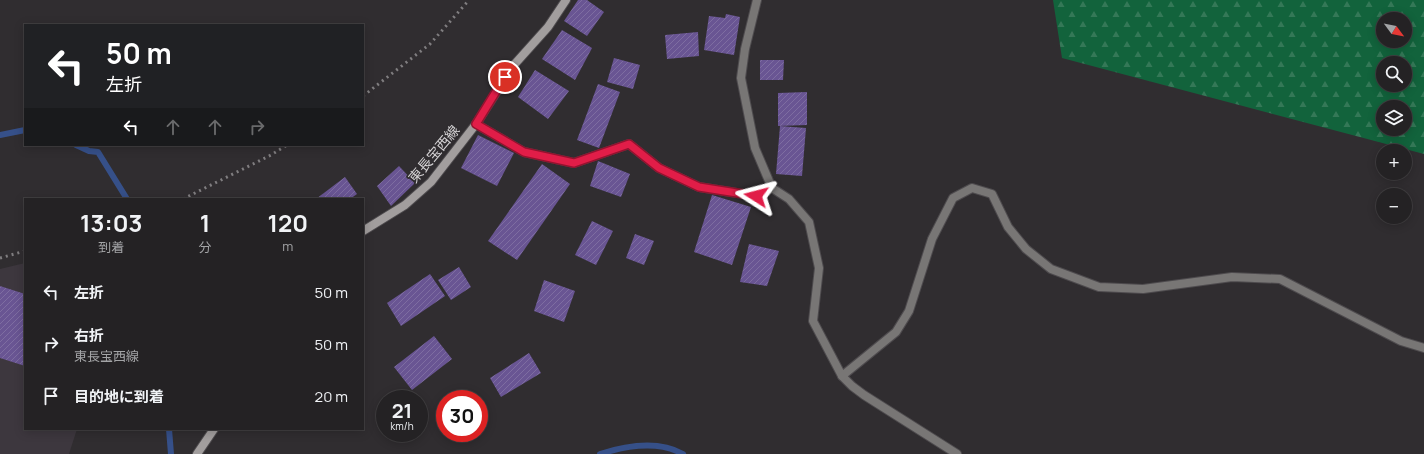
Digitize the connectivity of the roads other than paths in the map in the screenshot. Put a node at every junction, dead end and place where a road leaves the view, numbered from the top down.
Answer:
1 (566, 0) edge
2 (757, 0) edge
3 (476, 124) junction
4 (772, 188) junction
5 (364, 230) edge
6 (1424, 348) edge
7 (842, 376) junction
8 (213, 430) edge
9 (197, 454) edge
10 (957, 454) edge

1 - 3 main road, 東長宝西線
2 - 4 street
3 - 4 street
3 - 5 main road, 東長宝西線
4 - 7 street
6 - 7 street
7 - 10 street
8 - 9 main road

